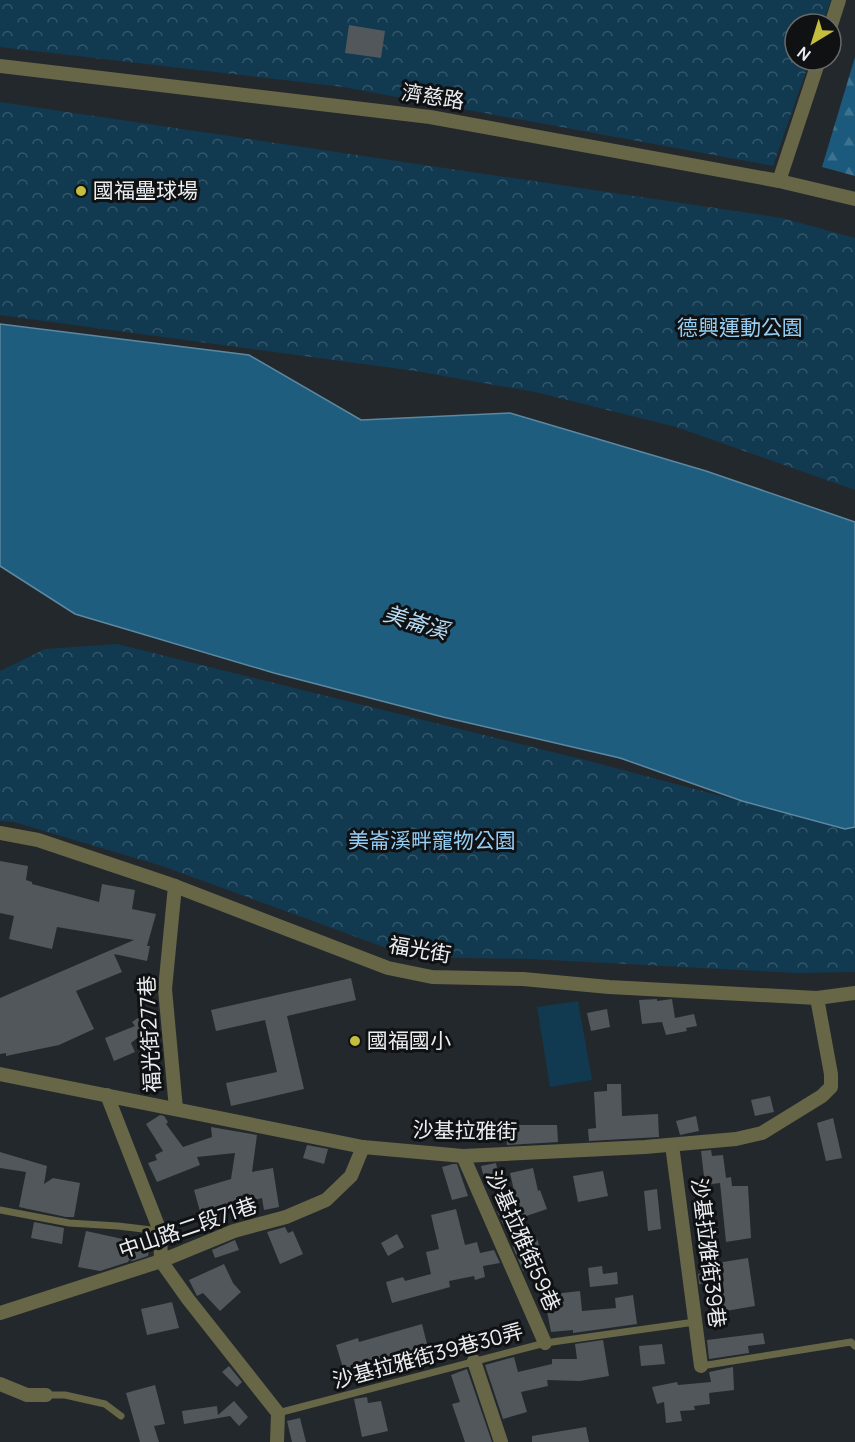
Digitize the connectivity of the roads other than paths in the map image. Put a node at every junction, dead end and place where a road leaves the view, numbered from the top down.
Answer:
1 (0, 66) edge
2 (815, 72) edge
3 (780, 181) junction
4 (855, 199) edge
5 (0, 833) edge
6 (174, 886) junction
7 (855, 993) edge
8 (817, 998) junction
9 (0, 1074) edge
10 (107, 1095) junction
11 (176, 1109) junction
12 (672, 1145) junction
13 (363, 1147) junction
14 (462, 1156) junction
15 (0, 1209) edge
16 (160, 1232) junction
17 (161, 1261) junction
18 (0, 1314) edge
19 (695, 1322) junction
20 (545, 1343) junction
21 (855, 1346) edge
22 (474, 1361) junction
23 (701, 1366) joint
24 (0, 1384) edge
25 (46, 1395) joint
26 (278, 1413) junction
27 (121, 1416) dead end
28 (277, 1442) edge
29 (501, 1442) edge

1 - 3 street, 濟慈路
2 - 3 street
3 - 4 street, 濟慈路
5 - 6 street, 福光街
6 - 8 street, 福光街
6 - 11 street, 福光街277巷
7 - 8 street, 福光街
8 - 12 street, 沙基拉雅街
9 - 10 street, 沙基拉雅街
10 - 11 street, 沙基拉雅街
10 - 16 street
11 - 13 street, 沙基拉雅街
12 - 14 street, 沙基拉雅街
12 - 19 street, 沙基拉雅街39巷
13 - 14 street, 沙基拉雅街
13 - 17 street, 中山路二段71巷
14 - 20 street, 沙基拉雅街59巷
15 - 16 lane
16 - 17 street
17 - 18 street, 中山路二段71巷
17 - 26 street
19 - 20 lane, 沙基拉雅街39巷30弄
19 - 23 street, 沙基拉雅街39巷
20 - 22 lane, 沙基拉雅街39巷30弄
21 - 23 lane
22 - 26 lane, 沙基拉雅街39巷30弄
22 - 29 street
24 - 25 street
25 - 27 lane
26 - 28 street

